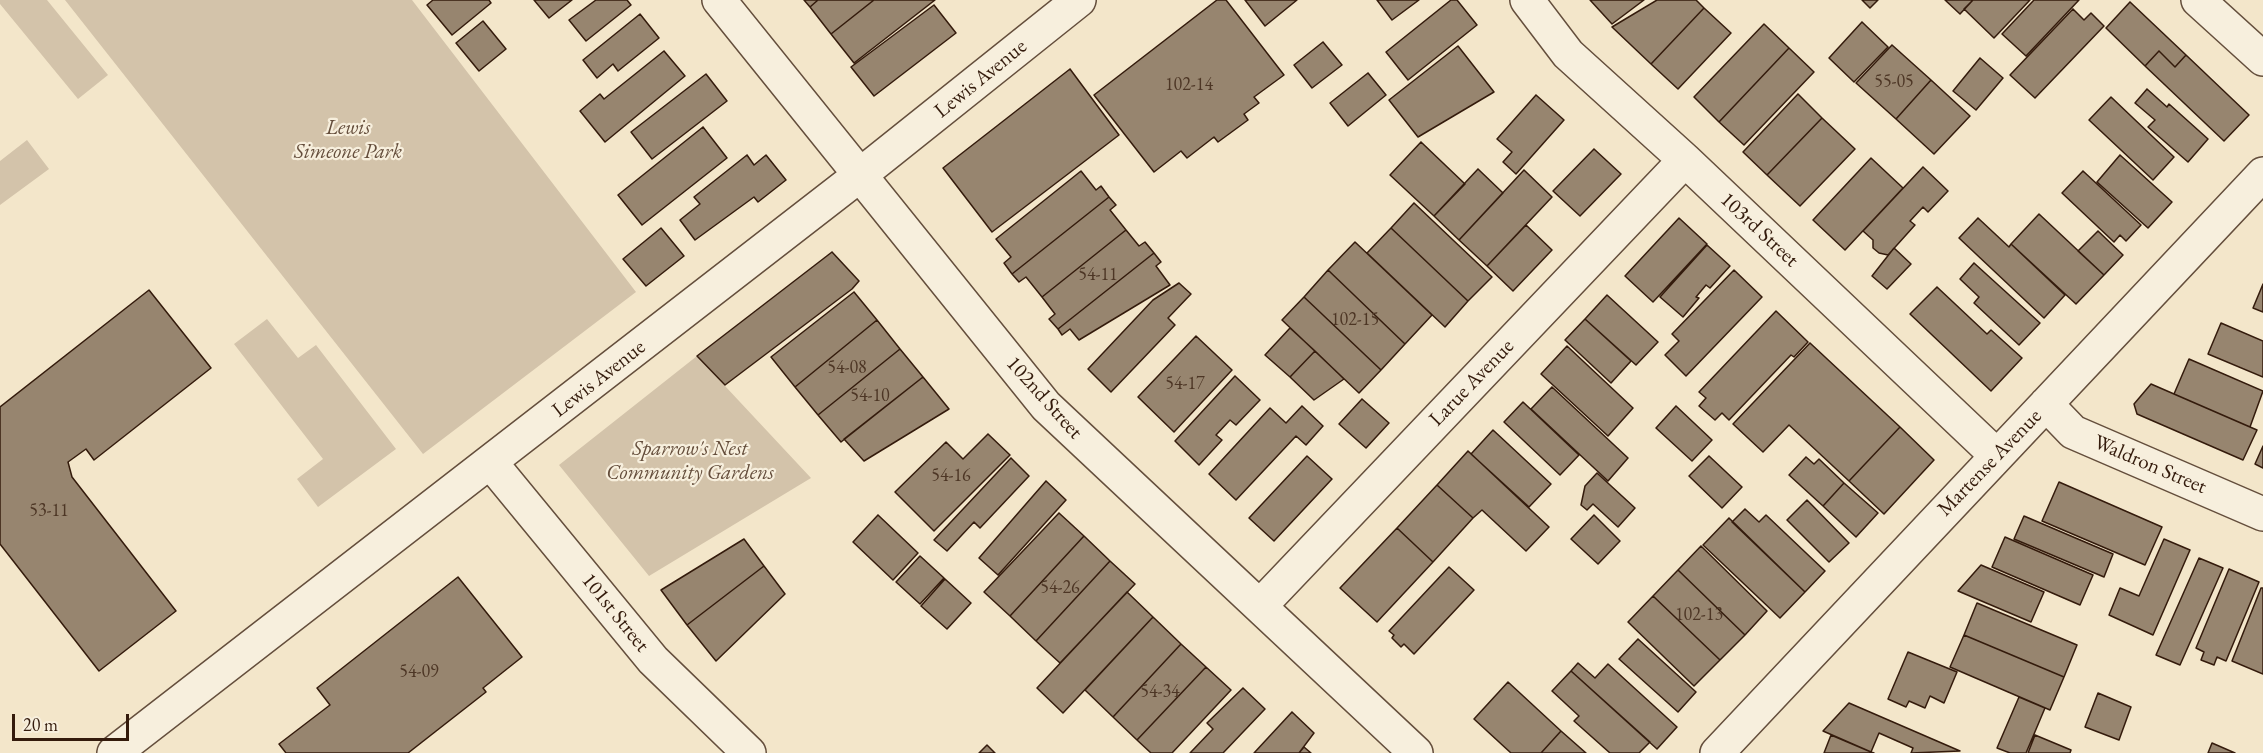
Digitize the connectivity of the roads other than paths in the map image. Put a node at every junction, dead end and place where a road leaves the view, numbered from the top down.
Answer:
1 (719, 0) edge
2 (1079, 0) edge
3 (1527, 0) edge
4 (2198, 0) edge
5 (2263, 58) edge
6 (1685, 160) junction
7 (2263, 174) edge
8 (860, 175) junction
9 (2046, 404) junction
10 (1996, 455) junction
11 (491, 463) junction
12 (2263, 514) edge
13 (1260, 606) junction
14 (119, 752) edge
15 (749, 753) edge
16 (1416, 753) edge
17 (1717, 753) edge

1 - 8 street, 102nd Street
2 - 8 street, Lewis Avenue
3 - 6 street, 103rd Street
4 - 5 street
6 - 10 street, 103rd Street
6 - 13 street, Larue Avenue
7 - 9 street, Martense Avenue
8 - 11 street, Lewis Avenue
8 - 13 street, 102nd Street
9 - 10 street, Martense Avenue
9 - 12 street, Waldron Street
10 - 17 street, Martense Avenue
11 - 14 street, Lewis Avenue
11 - 15 street, 101st Street
13 - 16 street, 102nd Street

